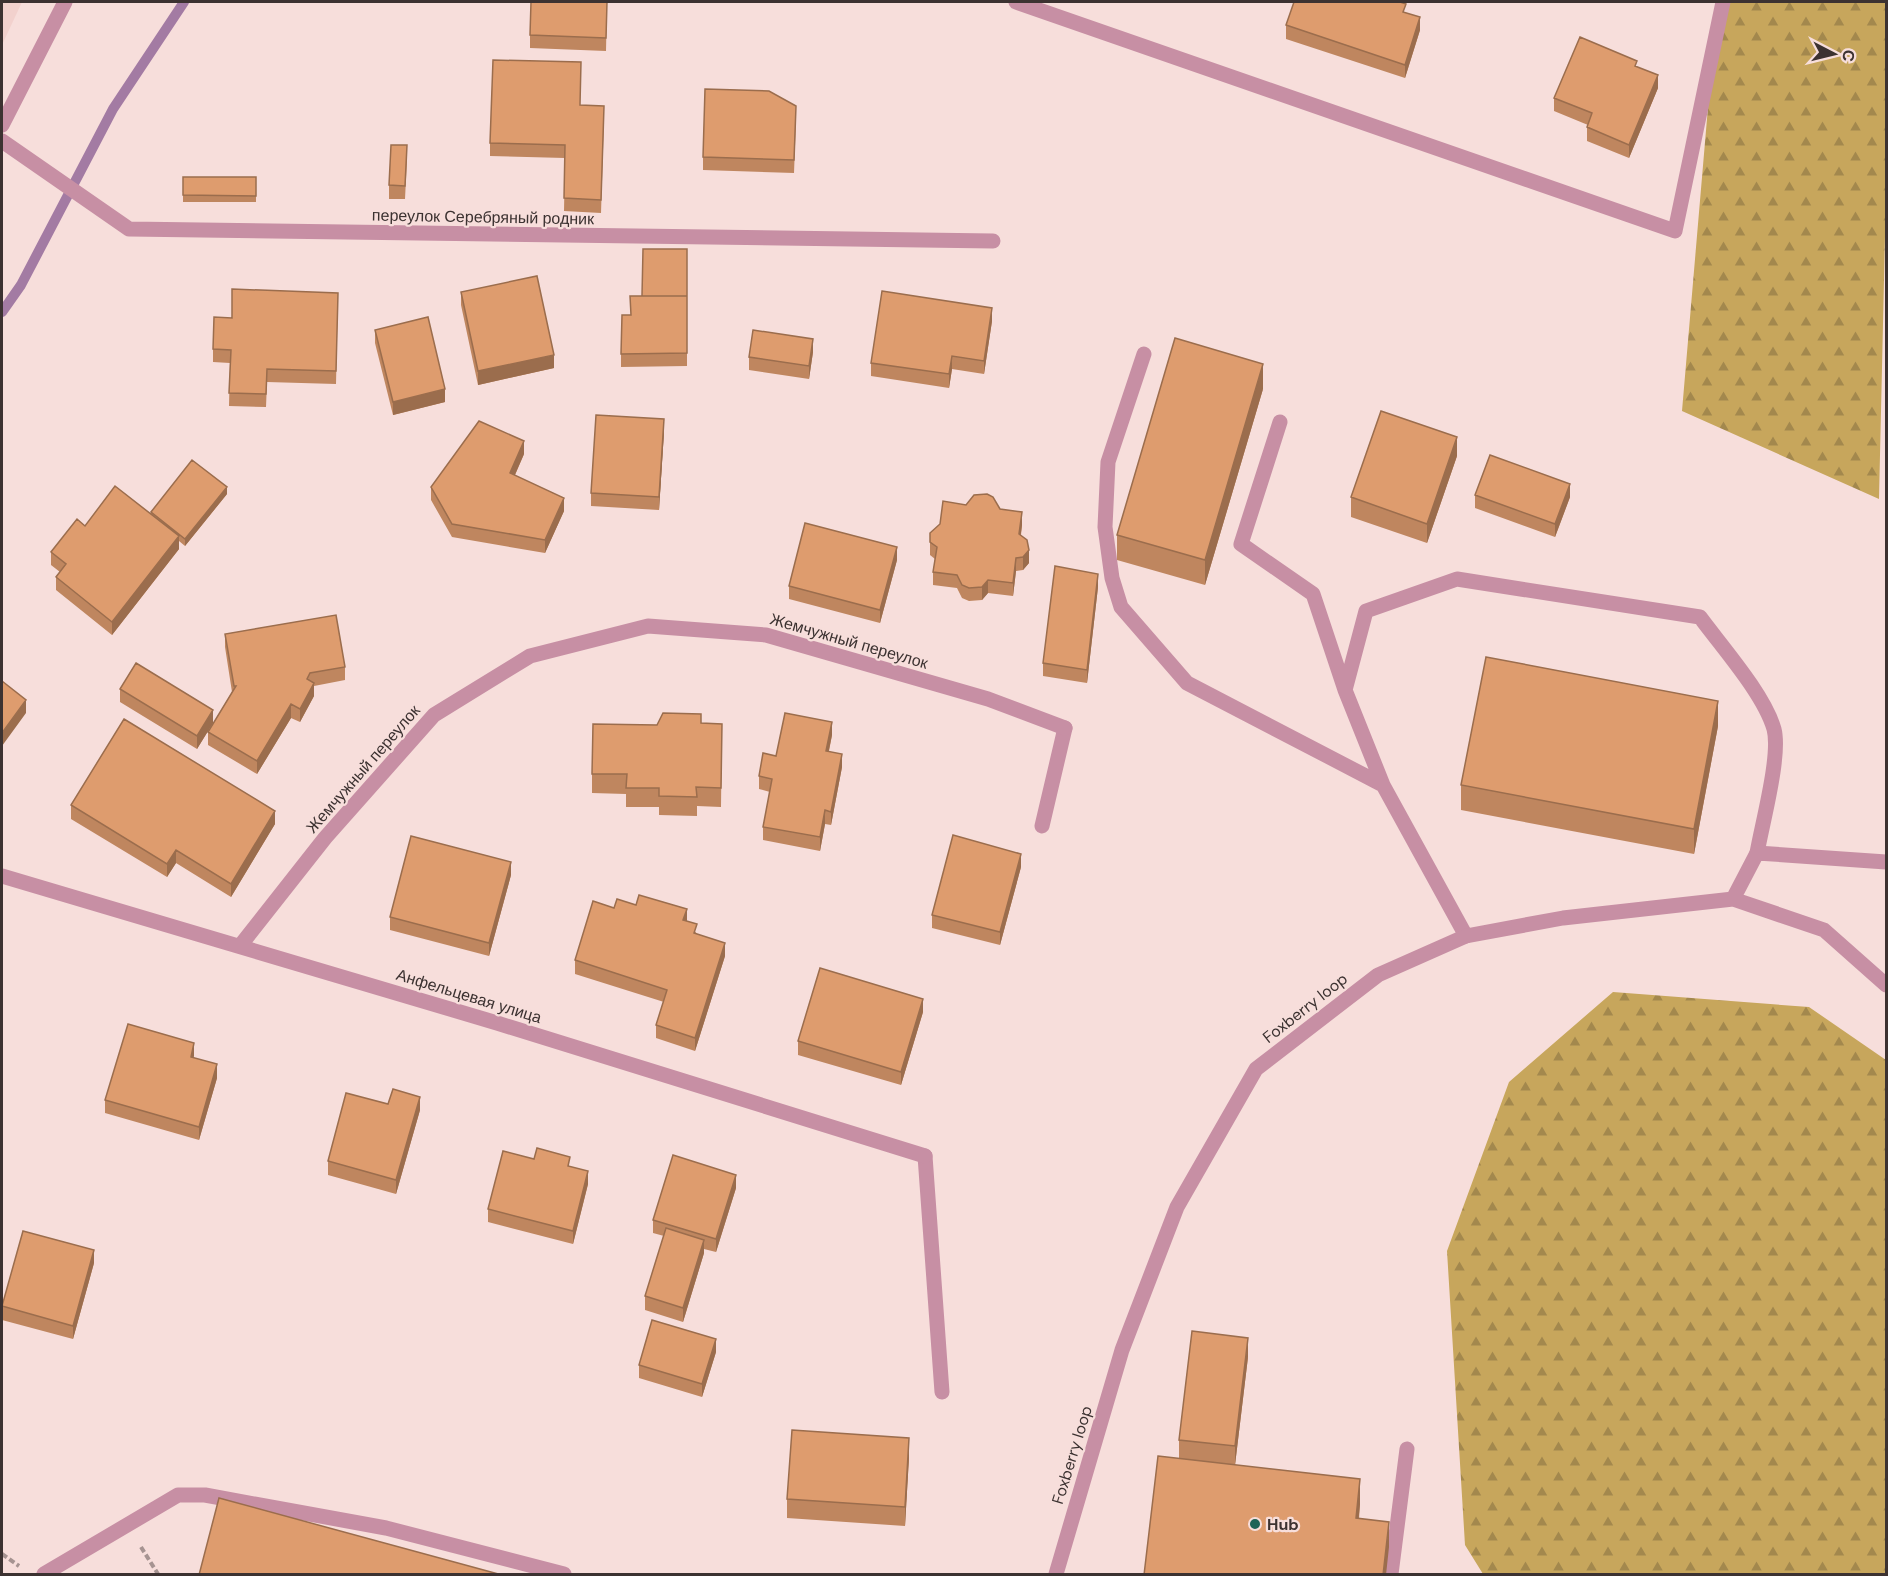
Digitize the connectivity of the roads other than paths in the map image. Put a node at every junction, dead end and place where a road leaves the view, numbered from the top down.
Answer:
1 (65, 2) edge
2 (1016, 2) edge
3 (1723, 2) edge
4 (2, 125) edge
5 (2, 141) edge
6 (993, 241) dead end
7 (1143, 354) dead end
8 (1280, 422) dead end
9 (1345, 690) junction
10 (1383, 785) junction
11 (1042, 826) dead end
12 (1757, 853) junction
13 (1887, 862) edge
14 (2, 876) edge
15 (1733, 899) junction
16 (1466, 936) junction
17 (240, 946) junction
18 (1887, 985) edge
19 (942, 1392) dead end
20 (1407, 1449) dead end
21 (44, 1575) edge
22 (564, 1575) edge
23 (1056, 1575) edge
24 (1391, 1575) edge

1 - 4 street
2 - 3 street
5 - 6 street, переулок Серебряный родник
7 - 10 street
8 - 9 street
9 - 10 street
9 - 12 street
10 - 16 street
11 - 17 street, Жемчужный переулок
12 - 13 street
12 - 15 street
14 - 17 street, Анфельцевая улица
15 - 16 street, Foxberry loop
15 - 18 street, Foxberry loop
16 - 23 street, Foxberry loop
17 - 19 street, Анфельцевая улица
20 - 24 street
21 - 22 street

